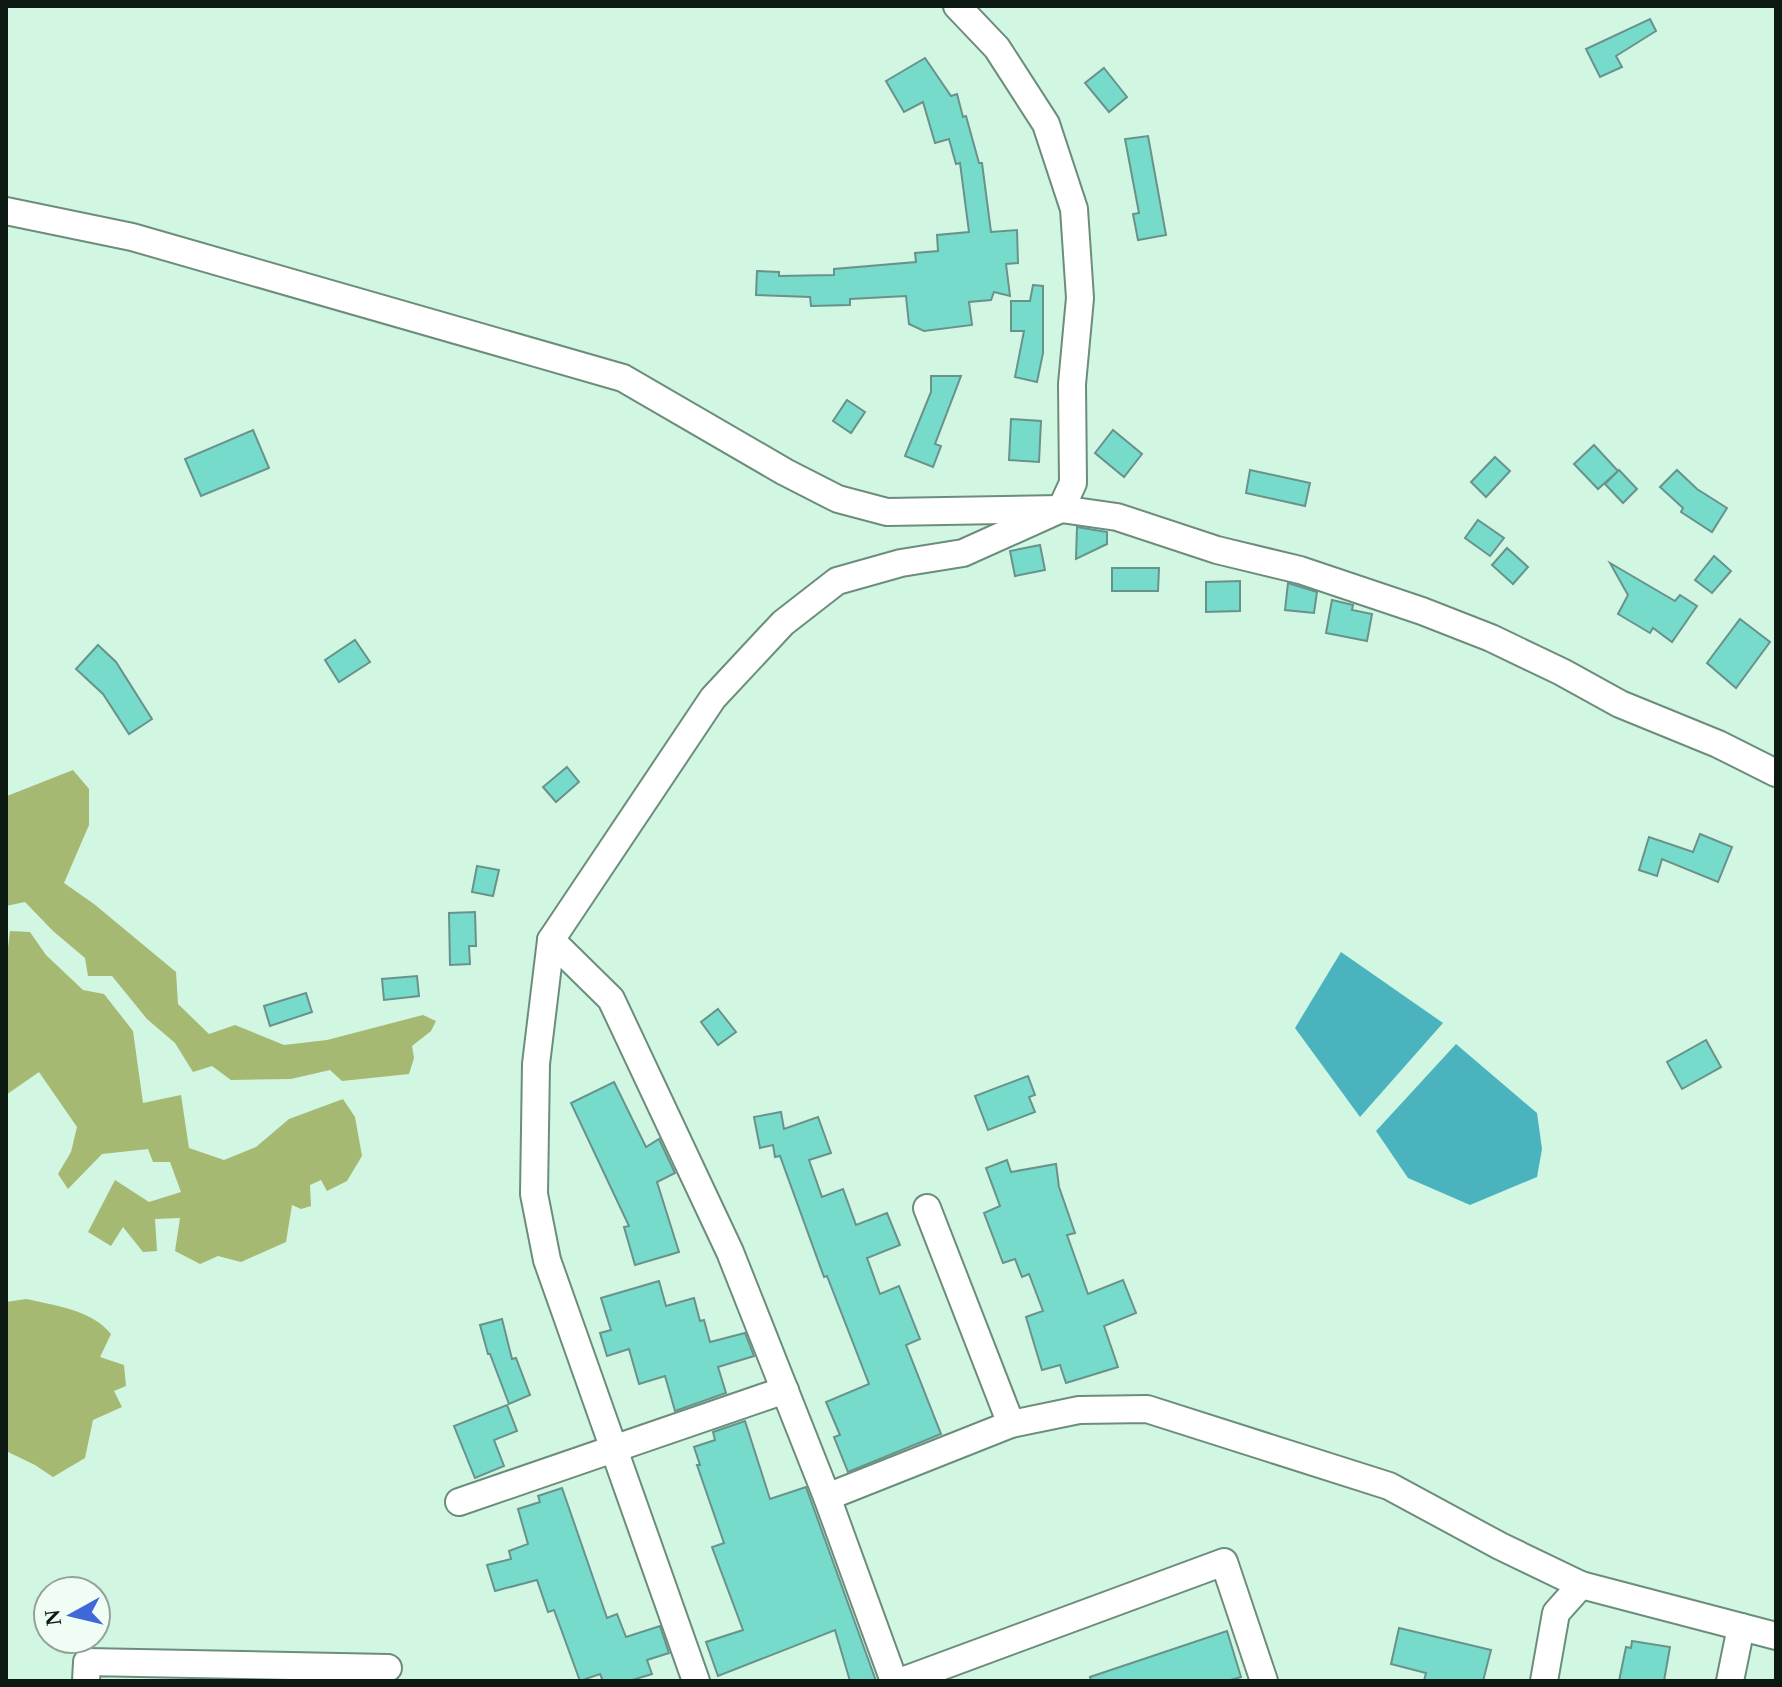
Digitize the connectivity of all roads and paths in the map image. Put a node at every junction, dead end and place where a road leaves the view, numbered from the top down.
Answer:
1 (957, 6) edge
2 (6, 211) edge
3 (1061, 509) junction
4 (1776, 773) edge
5 (551, 940) junction
6 (927, 1208) dead end
7 (785, 1390) junction
8 (1011, 1424) junction
9 (615, 1450) junction
10 (827, 1497) junction
11 (459, 1502) dead end
12 (1581, 1585) junction
13 (1741, 1627) junction
14 (1776, 1636) edge
15 (388, 1668) dead end
16 (86, 1681) edge
17 (696, 1681) edge
18 (894, 1681) edge
19 (902, 1681) edge
20 (1264, 1681) edge
21 (1544, 1681) edge
22 (1730, 1681) edge

1 - 3 street
2 - 3 street
3 - 4 street
3 - 5 street
5 - 7 street
5 - 9 street
6 - 8 street
7 - 9 street
7 - 10 street
8 - 10 street
8 - 12 street
9 - 11 street
9 - 17 street
10 - 18 street
12 - 13 street
12 - 21 street
13 - 14 street
13 - 22 street
15 - 16 street
19 - 20 street

